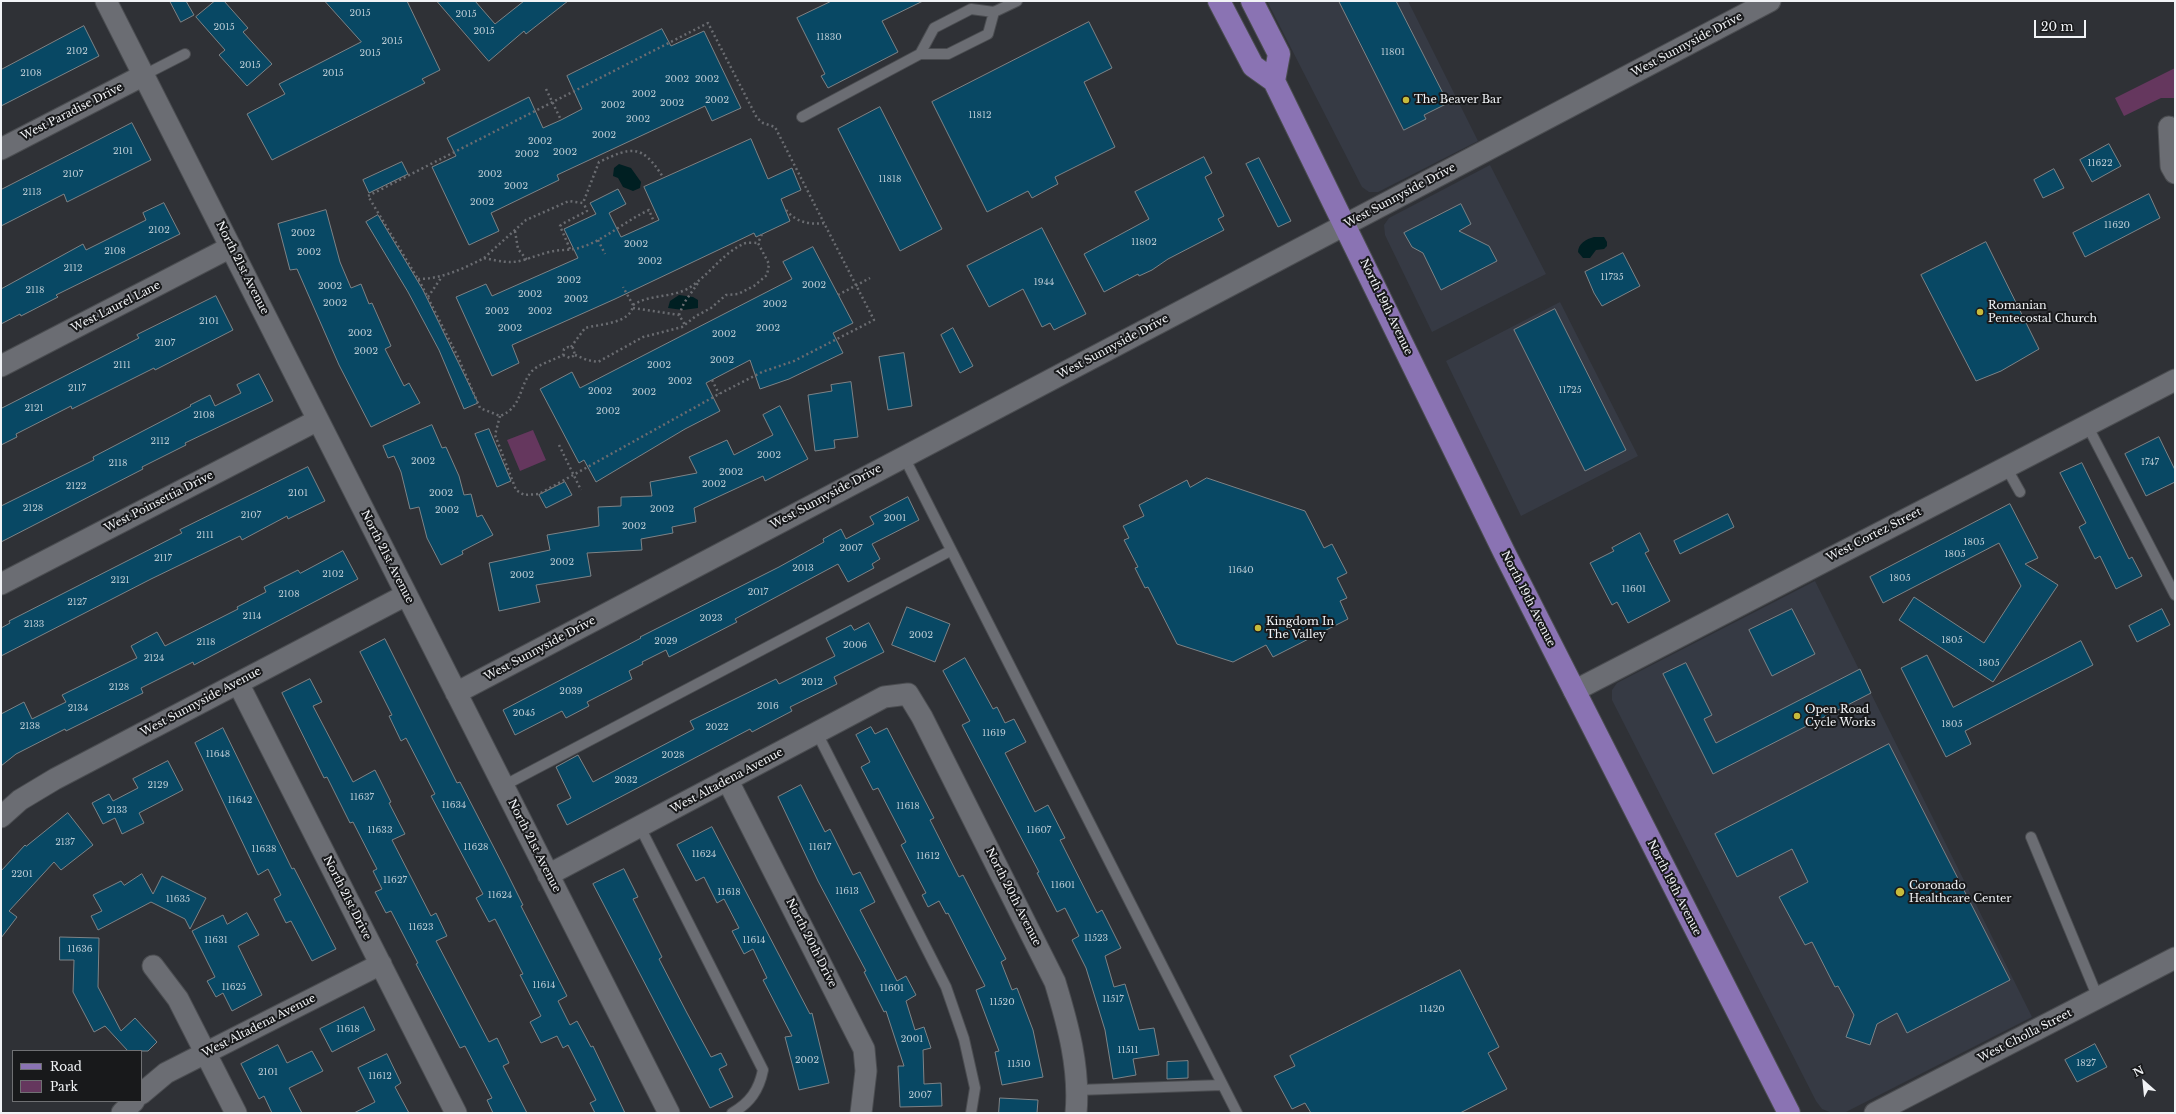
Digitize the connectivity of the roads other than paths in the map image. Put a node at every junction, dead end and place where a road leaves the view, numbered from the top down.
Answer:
1 (106, 1) edge
2 (1017, 1) edge
3 (1219, 1) edge
4 (1252, 1) edge
5 (1770, 1) edge
6 (994, 12) junction
7 (185, 54) dead end
8 (920, 54) junction
9 (144, 75) junction
10 (1274, 81) junction
11 (802, 117) dead end
12 (2169, 127) dead end
13 (1, 149) edge
14 (2175, 173) edge
15 (1346, 225) junction
16 (231, 247) junction
17 (1, 366) edge
18 (2175, 380) edge
19 (318, 420) junction
20 (2087, 425) junction
21 (904, 456) junction
22 (2006, 466) junction
23 (2020, 492) dead end
24 (950, 551) junction
25 (1, 584) edge
26 (406, 595) junction
27 (2175, 595) edge
28 (238, 683) junction
29 (1574, 691) junction
30 (456, 693) junction
31 (908, 694) joint
32 (817, 733) junction
33 (728, 781) junction
34 (503, 786) junction
35 (1, 817) edge
36 (640, 826) junction
37 (2031, 837) dead end
38 (548, 875) junction
39 (2175, 958) edge
40 (381, 964) junction
41 (153, 966) dead end
42 (2098, 998) junction
43 (206, 1053) junction
44 (1222, 1085) junction
45 (1078, 1090) junction
46 (142, 1093) edge
47 (133, 1102) edge
48 (122, 1113) edge
49 (236, 1113) edge
50 (456, 1113) edge
51 (669, 1113) edge
52 (732, 1113) edge
53 (861, 1113) edge
54 (971, 1113) edge
55 (1076, 1113) edge
56 (1236, 1113) edge
57 (1789, 1113) edge
58 (1875, 1113) edge

1 - 9 street, North 21st Avenue
2 - 6 lane
3 - 10 main road, North 19th Avenue
4 - 10 main road
5 - 15 street, West Sunnyside Drive
6 - 8 lane
6 - 8 lane
7 - 9 lane
8 - 11 lane
9 - 13 street, West Paradise Drive
9 - 16 street, North 21st Avenue
10 - 15 main road, North 19th Avenue
12 - 14 street
15 - 21 street, West Sunnyside Drive
15 - 29 main road, North 19th Avenue
16 - 17 street, West Laurel Lane
16 - 19 street, North 21st Avenue
18 - 20 street, West Cortez Street
19 - 25 street, West Poinsettia Drive
19 - 26 street, North 21st Avenue
20 - 22 street, West Cortez Street
20 - 27 lane
21 - 24 lane
21 - 30 street, West Sunnyside Drive
22 - 23 lane
22 - 29 street, West Cortez Street
24 - 34 lane
24 - 44 lane
26 - 28 street, West Sunnyside Avenue
26 - 30 street, North 21st Avenue
28 - 35 street, West Sunnyside Avenue
28 - 40 street, North 21st Drive
29 - 57 main road, North 19th Avenue
30 - 34 street, North 21st Avenue
31 - 32 street, West Altadena Avenue
31 - 45 street, North 20th Avenue
32 - 33 street, West Altadena Avenue
32 - 54 lane
33 - 36 street, West Altadena Avenue
33 - 53 street, North 20th Drive
34 - 38 street, North 21st Avenue
36 - 38 street, West Altadena Avenue
36 - 52 lane
37 - 42 lane
38 - 51 street, North 21st Avenue
39 - 42 street, West Cholla Street
40 - 43 street, West Altadena Avenue
40 - 50 street, North 21st Drive
41 - 43 street
42 - 58 street, West Cholla Street
43 - 46 street, West Altadena Avenue
43 - 49 street
44 - 45 lane
44 - 56 lane
45 - 55 street, North 20th Avenue
47 - 48 street

